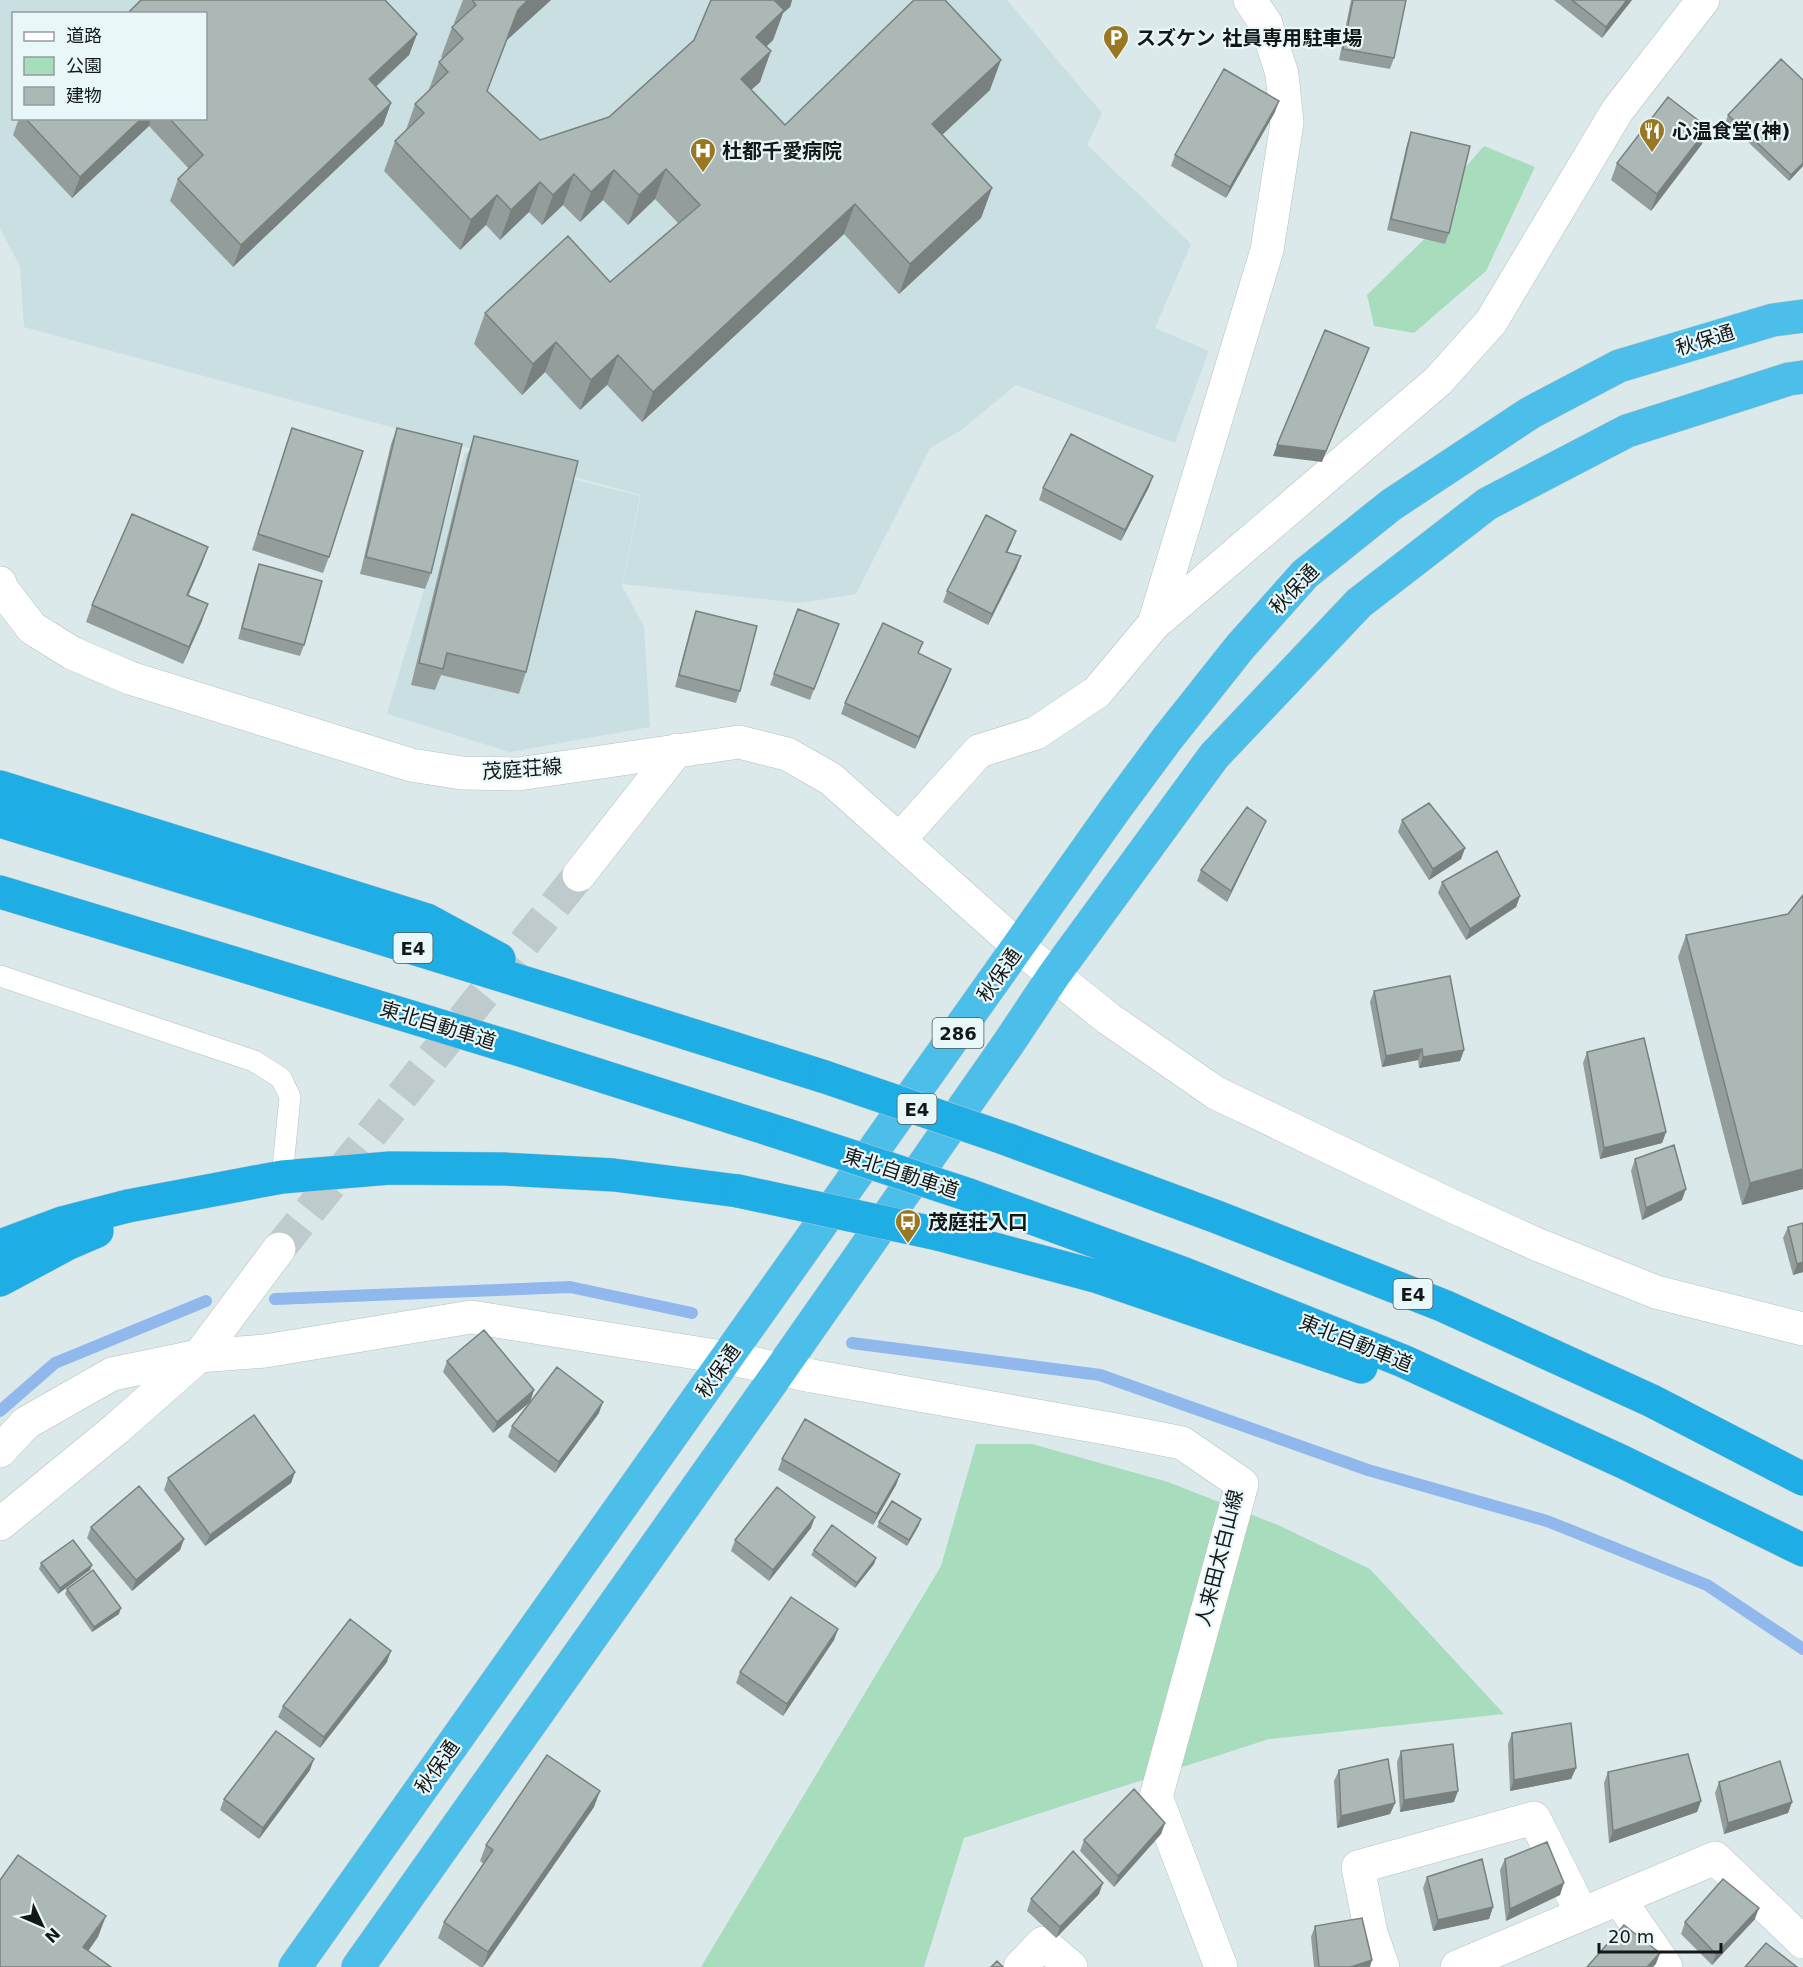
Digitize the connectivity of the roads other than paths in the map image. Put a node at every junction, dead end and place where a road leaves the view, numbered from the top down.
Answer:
1 (1250, 0) edge
2 (1703, 0) edge
3 (1803, 316) edge
4 (1803, 376) edge
5 (0, 583) edge
6 (1154, 624) junction
7 (677, 750) junction
8 (0, 786) edge
9 (0, 822) edge
10 (899, 840) junction
11 (579, 875) tunnel mouth
12 (0, 892) edge
13 (1019, 947) junction
14 (1054, 975) junction
15 (0, 976) edge
16 (565, 995) junction
17 (282, 1177) junction
18 (199, 1193) junction
19 (0, 1246) edge
20 (279, 1249) tunnel mouth
21 (0, 1280) edge
22 (1803, 1329) edge
23 (199, 1356) junction
24 (728, 1358) junction
25 (781, 1369) junction
26 (0, 1450) edge
27 (1623, 1462) junction
28 (1803, 1479) edge
29 (0, 1524) edge
30 (1803, 1550) edge
31 (1619, 1899) junction
32 (1582, 1914) junction
33 (1803, 1942) edge
34 (295, 1967) edge
35 (358, 1967) edge
36 (1020, 1967) edge
37 (1071, 1967) edge
38 (1221, 1967) edge
39 (1383, 1967) edge
40 (1457, 1967) edge
41 (1666, 1967) edge

1 - 6 street
2 - 6 street
3 - 13 highway, 秋保通 / 286
4 - 14 highway, 286
5 - 7 street, 茂庭荘線
6 - 10 street
7 - 10 street, 茂庭荘線
7 - 11 street
8 - 16 highway
9 - 16 highway, E4
10 - 13 street, 茂庭荘線
12 - 27 highway, 東北自動車道, bridge
13 - 14 street, 茂庭荘線
13 - 24 highway, 秋保通 / 286
14 - 22 street, 茂庭荘線
14 - 25 highway, 286
15 - 17 lane
16 - 28 highway, E4, bridge
17 - 18 highway
17 - 27 highway, bridge
18 - 19 highway
18 - 21 highway
20 - 23 street
23 - 24 street, 人来田太白山線
23 - 26 street, 人来田太白山線
23 - 29 street
24 - 25 street, 人来田太白山線
24 - 34 highway, 秋保通 / 286
25 - 35 highway, 286
25 - 38 street, 人来田太白山線
27 - 30 highway, 東北自動車道
31 - 32 street
31 - 33 street
31 - 41 street
32 - 39 street
32 - 40 street
36 - 37 street

